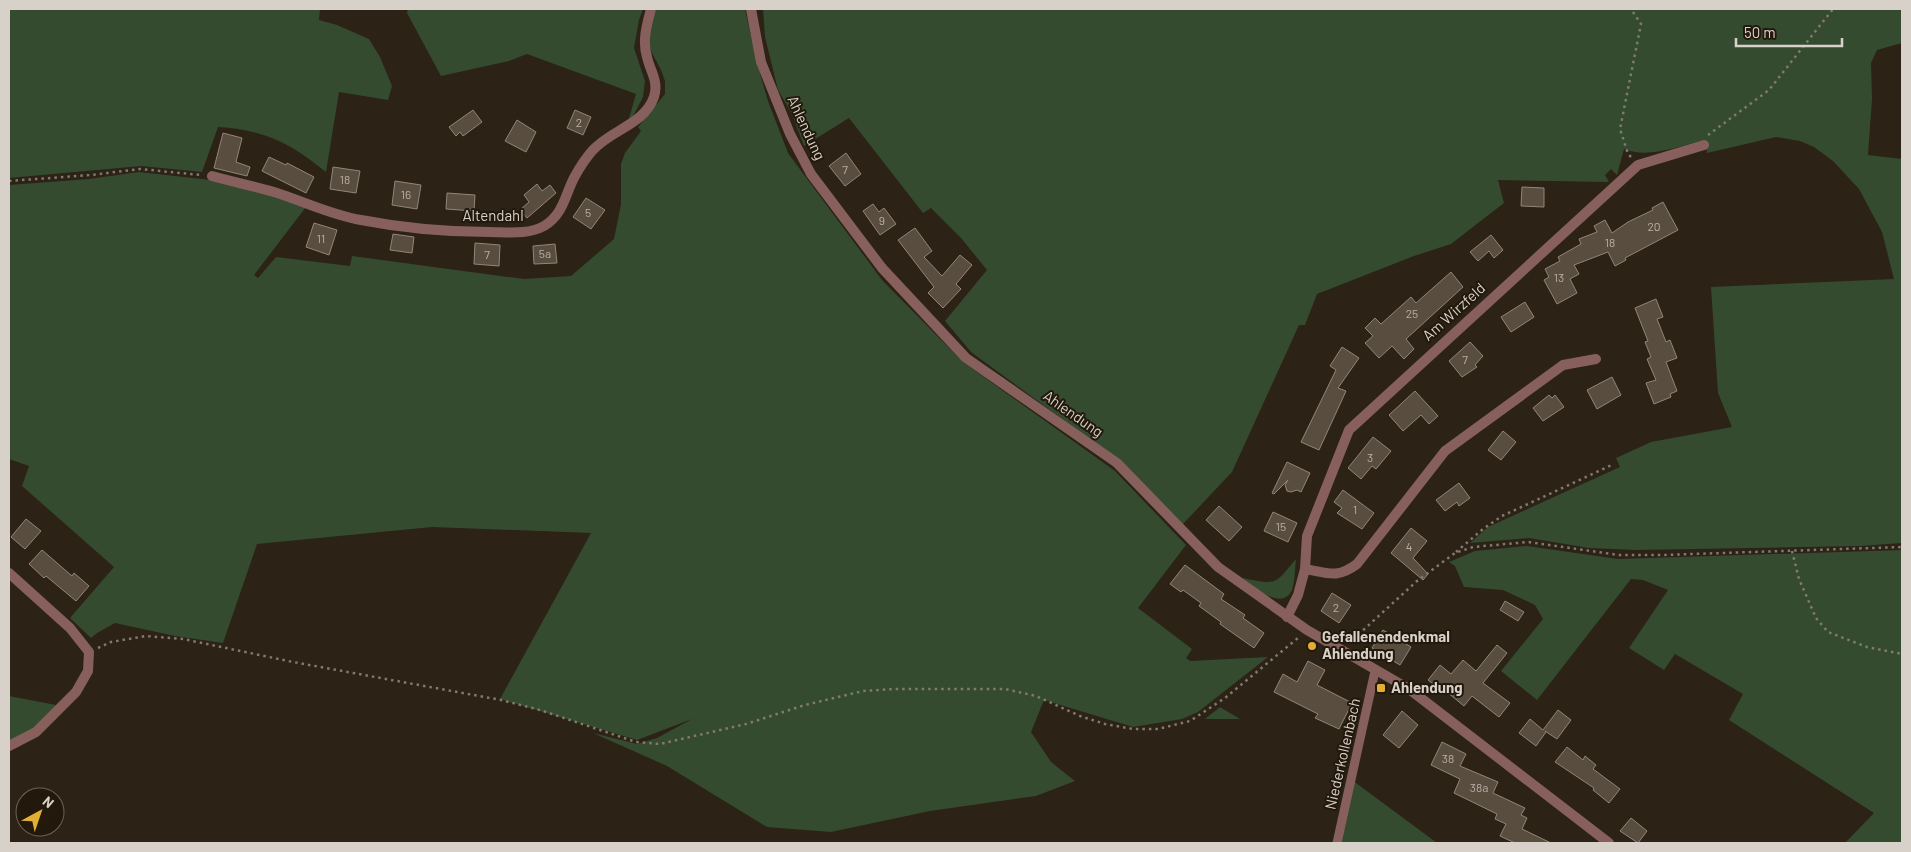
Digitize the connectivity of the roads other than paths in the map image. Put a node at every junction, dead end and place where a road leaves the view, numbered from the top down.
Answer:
1 (651, 9) edge
2 (750, 9) edge
3 (1702, 146) road end
4 (212, 176) road end
5 (1596, 359) dead end
6 (1305, 569) junction
7 (9, 573) edge
8 (1287, 618) junction
9 (1375, 670) junction
10 (9, 746) edge
11 (1337, 843) edge
12 (1608, 843) edge

1 - 4 street, Altendahl
2 - 8 street, Ahlendung
3 - 6 street, Am Wirzfeld
5 - 6 street
6 - 8 street, Am Wirzfeld
7 - 10 street
8 - 9 street, Ahlendung
9 - 11 lane, Niederkollenbach
9 - 12 street, Ahlendung

